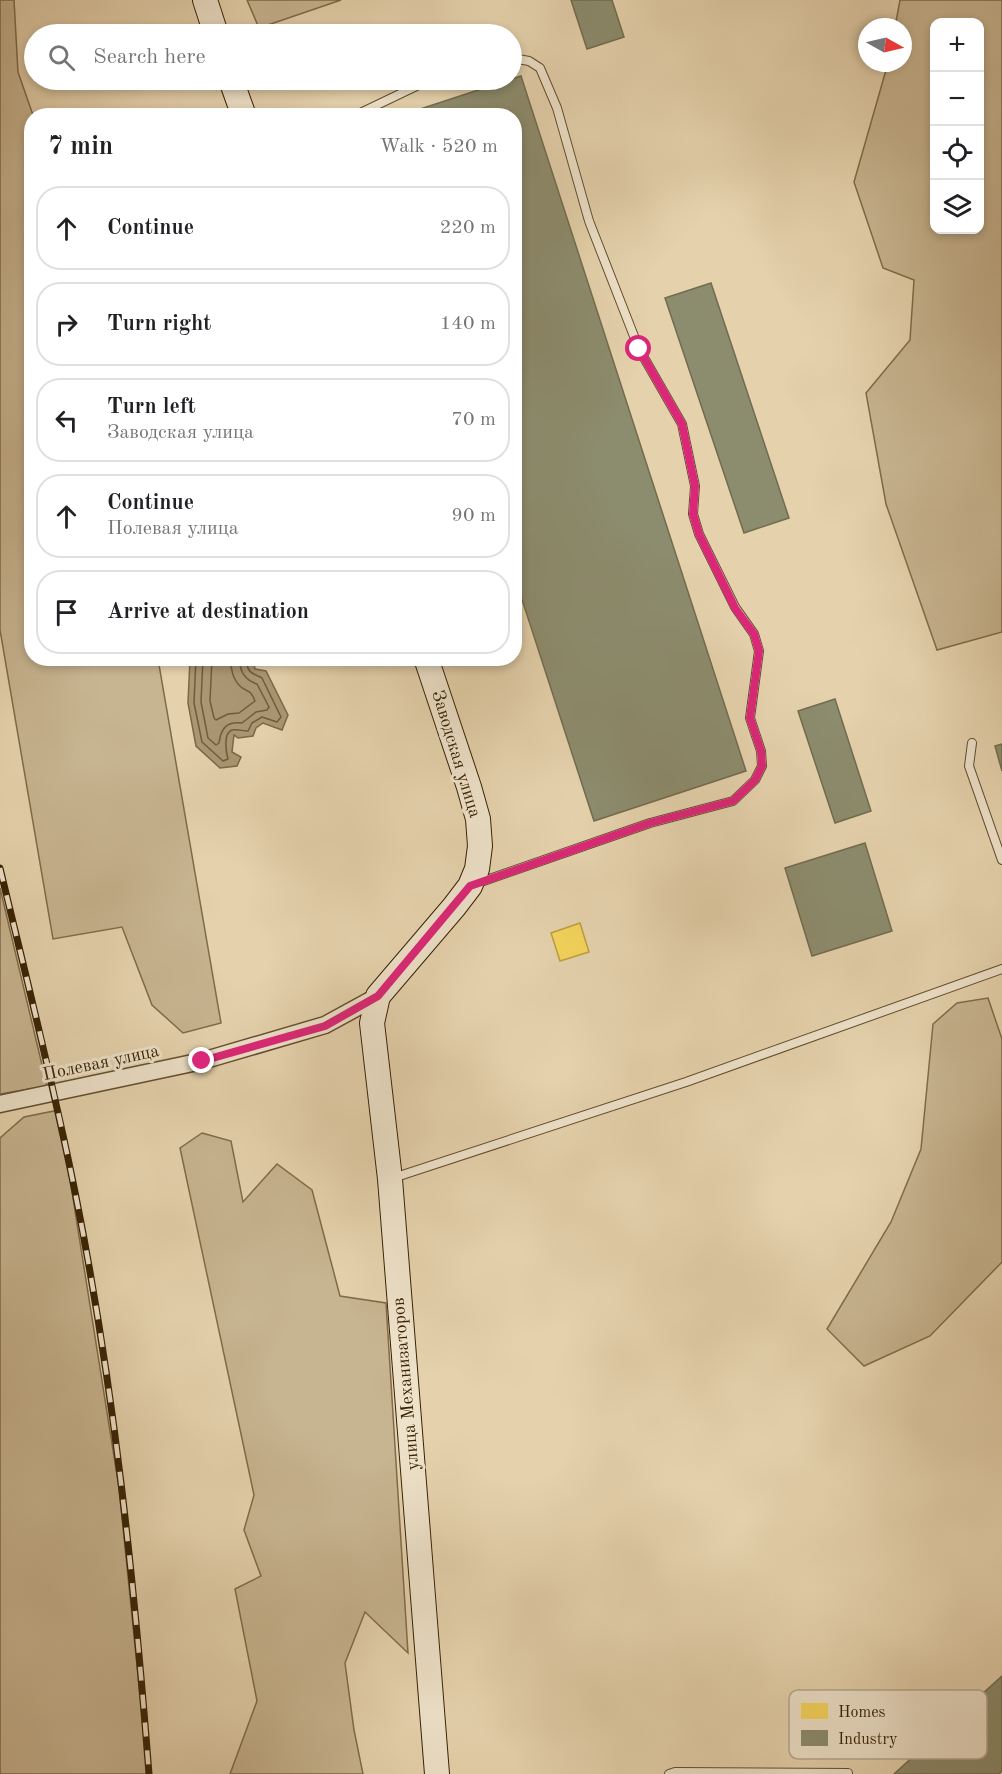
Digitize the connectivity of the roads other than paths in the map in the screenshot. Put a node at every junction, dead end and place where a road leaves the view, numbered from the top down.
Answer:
1 (205, 0) edge
2 (213, 24) edge
3 (522, 60) edge
4 (235, 90) edge
5 (408, 90) edge
6 (241, 108) edge
7 (371, 108) edge
8 (429, 666) edge
9 (972, 743) dead end
10 (1002, 860) edge
11 (470, 886) junction
12 (1002, 969) edge
13 (378, 996) junction
14 (0, 1104) edge
15 (390, 1179) junction
16 (848, 1773) edge
17 (437, 1774) edge
18 (669, 1774) edge

1 - 2 street
3 - 11 lane
4 - 6 street
5 - 7 lane
8 - 11 street, Заводская улица
9 - 10 lane
11 - 13 street, Заводская улица
12 - 15 lane
13 - 14 street, Полевая улица
13 - 15 street, улица Механизаторов
15 - 17 street, улица Механизаторов
16 - 18 lane

